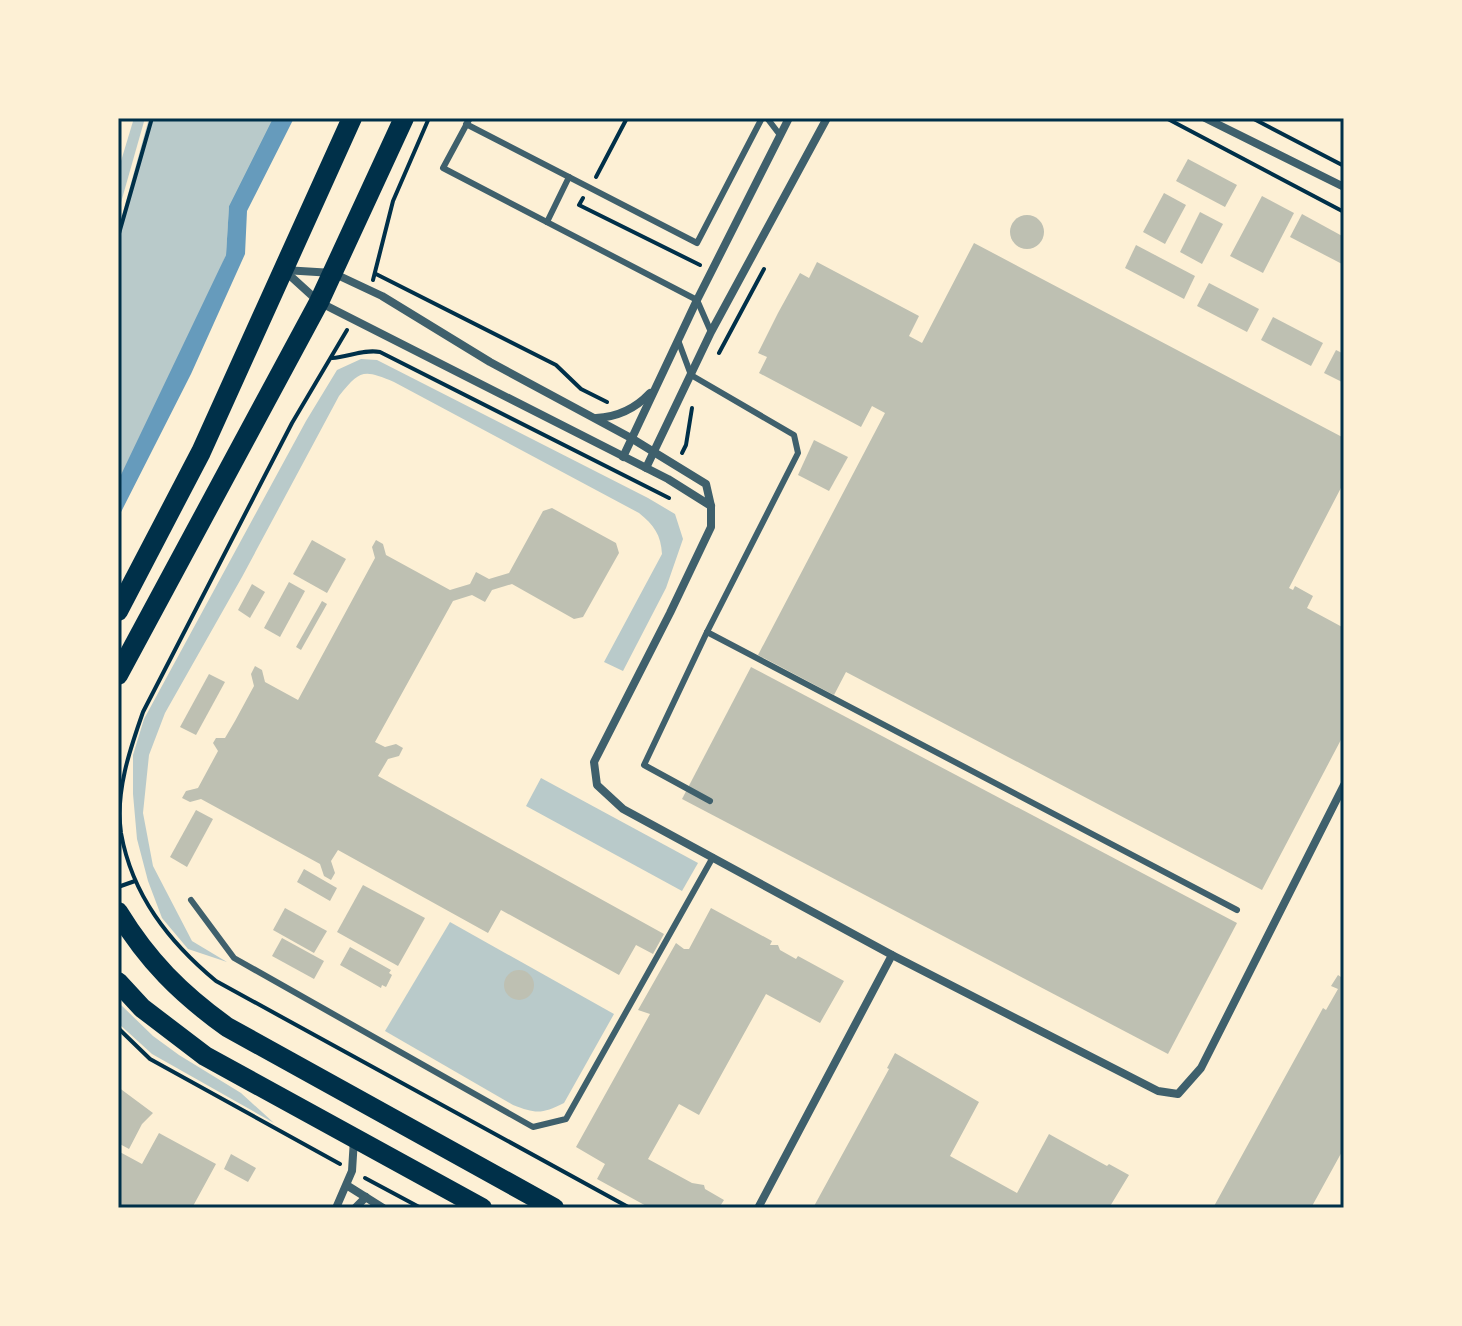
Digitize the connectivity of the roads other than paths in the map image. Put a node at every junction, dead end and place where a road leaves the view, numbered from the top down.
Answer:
1 (352, 118) edge
2 (404, 118) edge
3 (765, 118) edge
4 (789, 118) edge
5 (827, 118) edge
6 (1205, 118) edge
7 (468, 121) edge
8 (780, 135) junction
9 (569, 177) junction
10 (1344, 187) edge
11 (547, 222) junction
12 (283, 270) junction
13 (333, 273) junction
14 (697, 300) junction
15 (319, 302) junction
16 (711, 332) junction
17 (678, 340) junction
18 (691, 375) junction
19 (656, 387) junction
20 (594, 418) junction
21 (631, 438) junction
22 (654, 452) junction
23 (623, 457) junction
24 (646, 468) junction
25 (711, 506) junction
26 (118, 611) edge
27 (707, 632) junction
28 (118, 675) edge
29 (1344, 785) edge
30 (710, 801) dead end
31 (713, 857) junction
32 (191, 900) dead end
33 (1237, 910) dead end
34 (119, 913) edge
35 (892, 955) junction
36 (118, 982) edge
37 (354, 1138) junction
38 (348, 1186) junction
39 (366, 1197) junction
40 (336, 1208) edge
41 (355, 1208) edge
42 (383, 1208) edge
43 (482, 1208) edge
44 (554, 1208) edge
45 (758, 1208) edge

1 - 12 main road
2 - 13 main road
3 - 8 lane
3 - 9 lane
4 - 8 street
5 - 16 street
6 - 10 street
7 - 9 lane
7 - 11 lane
8 - 14 street
9 - 11 lane
11 - 14 lane
12 - 13 street
12 - 15 street
12 - 26 main road
13 - 15 main road
13 - 20 street
14 - 16 lane
14 - 17 street
15 - 23 street
15 - 28 main road
16 - 18 street
17 - 18 lane
17 - 19 street
18 - 22 street
18 - 27 lane
19 - 20 street
19 - 21 street
20 - 21 street
21 - 22 street
21 - 23 street
22 - 24 street
22 - 25 street
23 - 24 street
24 - 25 street
25 - 31 street
27 - 30 lane
27 - 33 lane
29 - 35 street
31 - 32 lane
31 - 35 street
34 - 44 main road
35 - 45 street
36 - 37 main road
37 - 38 street
37 - 43 main road
38 - 39 street
38 - 40 street
39 - 41 street
39 - 42 street

